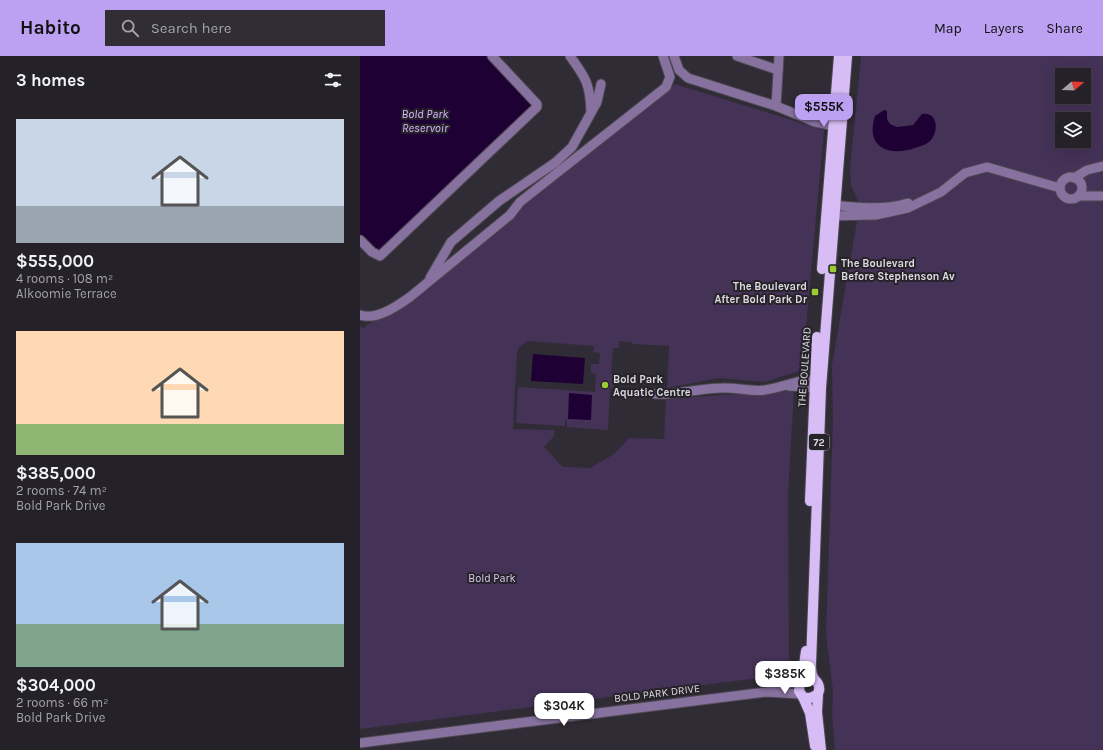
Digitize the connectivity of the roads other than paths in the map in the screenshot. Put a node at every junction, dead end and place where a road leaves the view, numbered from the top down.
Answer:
1 (492, 56) edge
2 (570, 56) edge
3 (663, 56) edge
4 (674, 56) edge
5 (737, 56) edge
6 (779, 56) edge
7 (839, 56) edge
8 (847, 56) edge
9 (778, 70) junction
10 (600, 84) dead end
11 (776, 106) junction
12 (591, 113) junction
13 (838, 115) junction
14 (807, 118) junction
15 (837, 127) junction
16 (1103, 166) edge
17 (1074, 178) junction
18 (1061, 185) junction
19 (1081, 192) junction
20 (1100, 196) edge
21 (831, 205) junction
22 (830, 216) junction
23 (360, 240) edge
24 (426, 284) junction
25 (360, 315) edge
26 (818, 383) junction
27 (656, 394) dead end
28 (813, 678) junction
29 (801, 681) junction
30 (766, 692) junction
31 (818, 694) junction
32 (802, 696) junction
33 (360, 743) edge
34 (815, 750) edge
35 (821, 750) edge

1 - 23 street
2 - 12 street
3 - 24 street
4 - 11 street
5 - 9 street
6 - 9 street
7 - 13 main road, THE BOULEVARD / 72
8 - 13 main road, THE BOULEVARD / 72
9 - 11 street
10 - 12 street
11 - 14 street
12 - 24 street
13 - 14 street
13 - 15 main road, THE BOULEVARD / 72
14 - 15 street
15 - 21 main road, THE BOULEVARD / 72
16 - 17 street
17 - 18 street
17 - 19 street
18 - 19 street
18 - 21 street
18 - 22 street
19 - 20 street
21 - 22 main road, THE BOULEVARD / 72
22 - 26 main road, THE BOULEVARD / 72
24 - 25 street
26 - 27 street
26 - 28 main road, THE BOULEVARD / 72
26 - 29 main road, THE BOULEVARD / 72
28 - 29 main road
28 - 31 main road, THE BOULEVARD / 72
29 - 30 street, BOLD PARK DRIVE
29 - 32 main road, THE BOULEVARD / 72
30 - 32 street, BOLD PARK DRIVE
30 - 33 street, BOLD PARK DRIVE
31 - 32 main road
31 - 35 main road, THE BOULEVARD / 72
32 - 34 main road, THE BOULEVARD / 72

